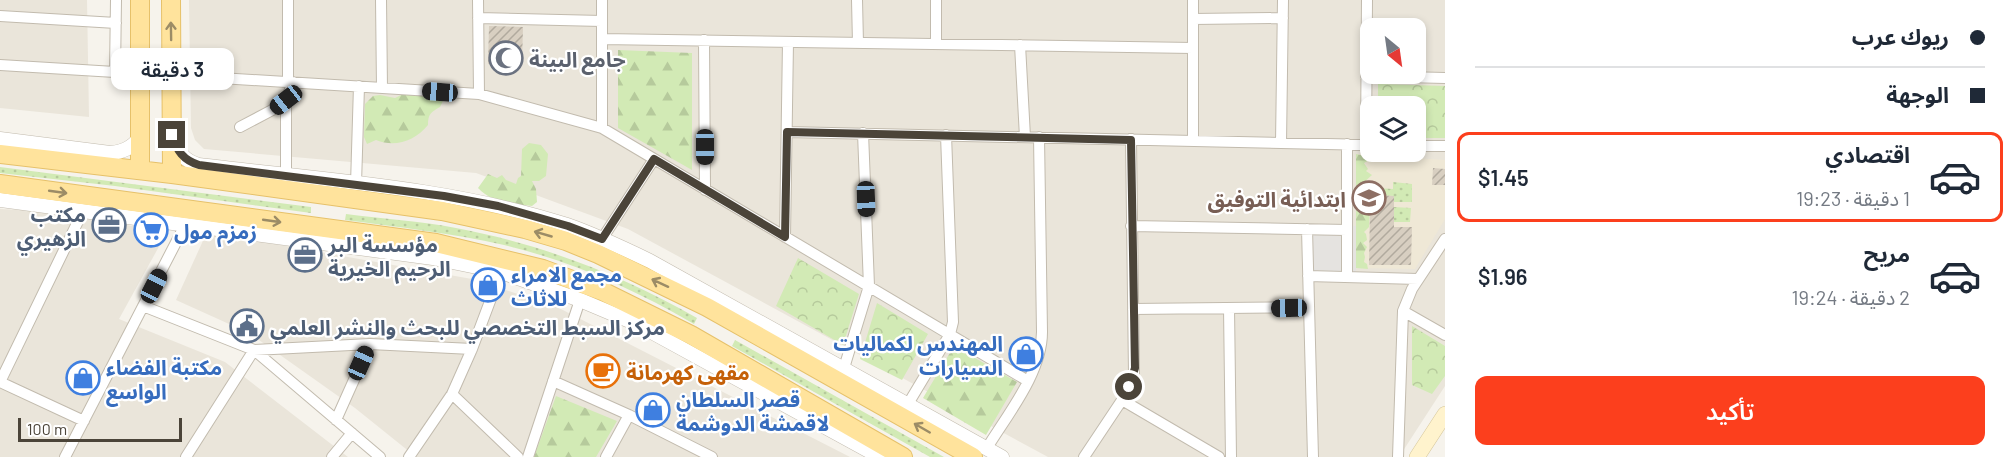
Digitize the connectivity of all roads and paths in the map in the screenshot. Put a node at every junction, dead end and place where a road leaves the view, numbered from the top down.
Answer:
1 (116, 0) edge
2 (140, 0) edge
3 (171, 0) edge
4 (288, 0) edge
5 (381, 0) edge
6 (478, 0) edge
7 (602, 0) edge
8 (858, 0) edge
9 (936, 0) edge
10 (1193, 0) edge
11 (1283, 0) edge
12 (1367, 0) edge
13 (0, 16) edge
14 (478, 18) junction
15 (1283, 18) junction
16 (1367, 18) edge
17 (1193, 20) junction
18 (602, 21) junction
19 (116, 23) junction
20 (602, 39) junction
21 (704, 40) junction
22 (788, 42) junction
23 (858, 43) junction
24 (936, 44) junction
25 (1020, 45) junction
26 (1193, 48) junction
27 (0, 65) edge
28 (172, 75) junction
29 (1426, 78) edge
30 (1445, 78) edge
31 (290, 82) junction
32 (359, 86) junction
33 (382, 88) junction
34 (479, 94) junction
35 (286, 100) junction
36 (240, 127) dead end
37 (602, 129) junction
38 (787, 132) junction
39 (863, 133) junction
40 (172, 135) junction
41 (946, 135) junction
42 (1025, 137) junction
43 (1039, 137) junction
44 (140, 138) junction
45 (0, 139) edge
46 (1131, 140) junction
47 (1193, 141) junction
48 (1281, 143) junction
49 (1347, 144) junction
50 (1360, 145) edge
51 (1426, 146) edge
52 (1445, 146) edge
53 (0, 154) edge
54 (654, 159) junction
55 (106, 166) junction
56 (140, 170) junction
57 (172, 174) junction
58 (286, 176) junction
59 (207, 178) junction
60 (0, 184) edge
61 (705, 190) junction
62 (351, 191) junction
63 (310, 193) junction
64 (22, 195) junction
65 (0, 200) edge
66 (443, 204) junction
67 (83, 211) junction
68 (185, 225) junction
69 (306, 225) junction
70 (1131, 225) junction
71 (1307, 229) junction
72 (340, 230) junction
73 (1347, 230) junction
74 (785, 237) junction
75 (602, 239) junction
76 (1445, 239) edge
77 (434, 251) junction
78 (501, 272) junction
79 (1308, 276) junction
80 (1347, 277) junction
81 (1418, 279) junction
82 (869, 286) junction
83 (580, 300) junction
84 (143, 306) junction
85 (707, 307) junction
86 (1309, 307) junction
87 (1229, 308) junction
88 (1134, 309) junction
89 (1403, 310) junction
90 (751, 330) junction
91 (691, 334) junction
92 (949, 334) junction
93 (1445, 335) edge
94 (370, 344) junction
95 (472, 349) junction
96 (254, 350) junction
97 (734, 358) junction
98 (842, 374) junction
99 (553, 381) junction
100 (1028, 381) junction
101 (0, 382) edge
102 (452, 394) junction
103 (1122, 400) junction
104 (908, 404) junction
105 (1445, 414) edge
106 (629, 415) junction
107 (821, 417) junction
108 (336, 420) junction
109 (84, 421) junction
110 (352, 433) junction
111 (980, 453) edge
112 (708, 456) edge
113 (65, 457) edge
114 (186, 457) edge
115 (332, 457) edge
116 (380, 457) edge
117 (409, 457) edge
118 (518, 457) edge
119 (528, 457) edge
120 (606, 457) edge
121 (880, 457) edge
122 (903, 457) edge
123 (1002, 457) edge
124 (1084, 457) edge
125 (1219, 457) edge
126 (1231, 457) edge
127 (1313, 457) edge
128 (1398, 457) edge
129 (1417, 457) edge

1 - 19 street
2 - 44 main road
28 -> 3 main road
4 - 31 street
5 - 33 street
6 - 14 street
7 - 18 street
8 - 23 street
9 - 24 street
10 - 17 street
11 - 15 street
12 - 16 street
13 - 19 street
14 - 18 street
14 - 34 street
15 - 17 street
15 - 48 street
17 - 26 street
18 - 20 street
19 - 27 street
20 - 21 street
20 - 37 street
21 - 22 street
21 - 61 street
22 - 23 street
22 - 38 street
23 - 24 street
24 - 25 street
25 - 26 street
25 - 42 street
26 - 47 street
28 - 31 street
28 - 40 main road
29 - 30 street
31 - 32 street
31 - 35 street
32 - 33 street
32 - 62 street
33 - 34 street
34 - 37 street
35 - 36 street
35 - 58 street
37 - 54 street
38 - 39 street
38 - 74 street
39 - 41 street
39 - 82 street
40 - 57 main road
40 - 58 street
40 - 59 main road
41 - 42 street
41 - 92 street
42 - 43 street
43 - 46 street
43 - 100 street
44 - 45 street
44 - 55 main road
44 - 56 main road
46 - 47 street
46 - 70 street
47 - 48 street
48 - 49 street
49 - 50 street
49 - 73 street
51 - 52 street
53 - 55 main road
54 - 61 street
54 - 75 street
55 - 56 main road
56 - 57 main road
57 - 59 main road
58 - 62 street
59 - 63 main road
60 - 64 main road
61 - 74 street
62 - 63 main road
62 - 66 main road
62 - 72 main road
63 - 69 main road
64 - 65 street
64 - 67 street
64 -> 69 main road
66 - 75 street
85 -> 66 main road
67 - 68 street
67 - 101 street
68 - 77 street
68 - 84 street
69 - 72 main road
70 - 71 street
70 - 88 street
71 - 73 street
71 - 79 street
72 - 77 main road
73 - 80 street
74 - 82 street
75 - 98 street
76 - 81 street
77 - 78 street
77 - 91 main road
78 - 83 street
78 - 95 street
79 - 80 street
79 - 86 street
80 - 81 street
81 - 89 street
82 - 92 street
82 - 98 street
83 - 99 street
83 - 107 street
84 - 96 street
84 - 109 street
85 - 90 main road
85 - 91 main road
86 - 87 street
86 - 127 street
87 - 88 street
87 - 126 street
88 - 103 street
89 - 93 street
89 - 128 street
90 - 97 main road
90 - 98 main road
91 - 97 main road
92 - 100 street
92 - 104 street
94 - 95 street
94 - 96 street
94 - 108 street
95 - 102 street
96 - 108 street
96 - 114 street
97 - 107 main road
98 - 104 street
111 -> 98 main road
99 - 106 street
99 - 119 street
100 - 111 street
101 - 109 street
102 - 117 street
102 - 118 street
103 - 124 street
103 - 125 street
104 - 111 street
105 - 129 main road
106 - 112 street
106 - 120 street
107 - 121 street
107 - 122 main road
108 - 110 street
109 - 113 street
110 - 115 street
110 - 116 street
111 - 123 street

